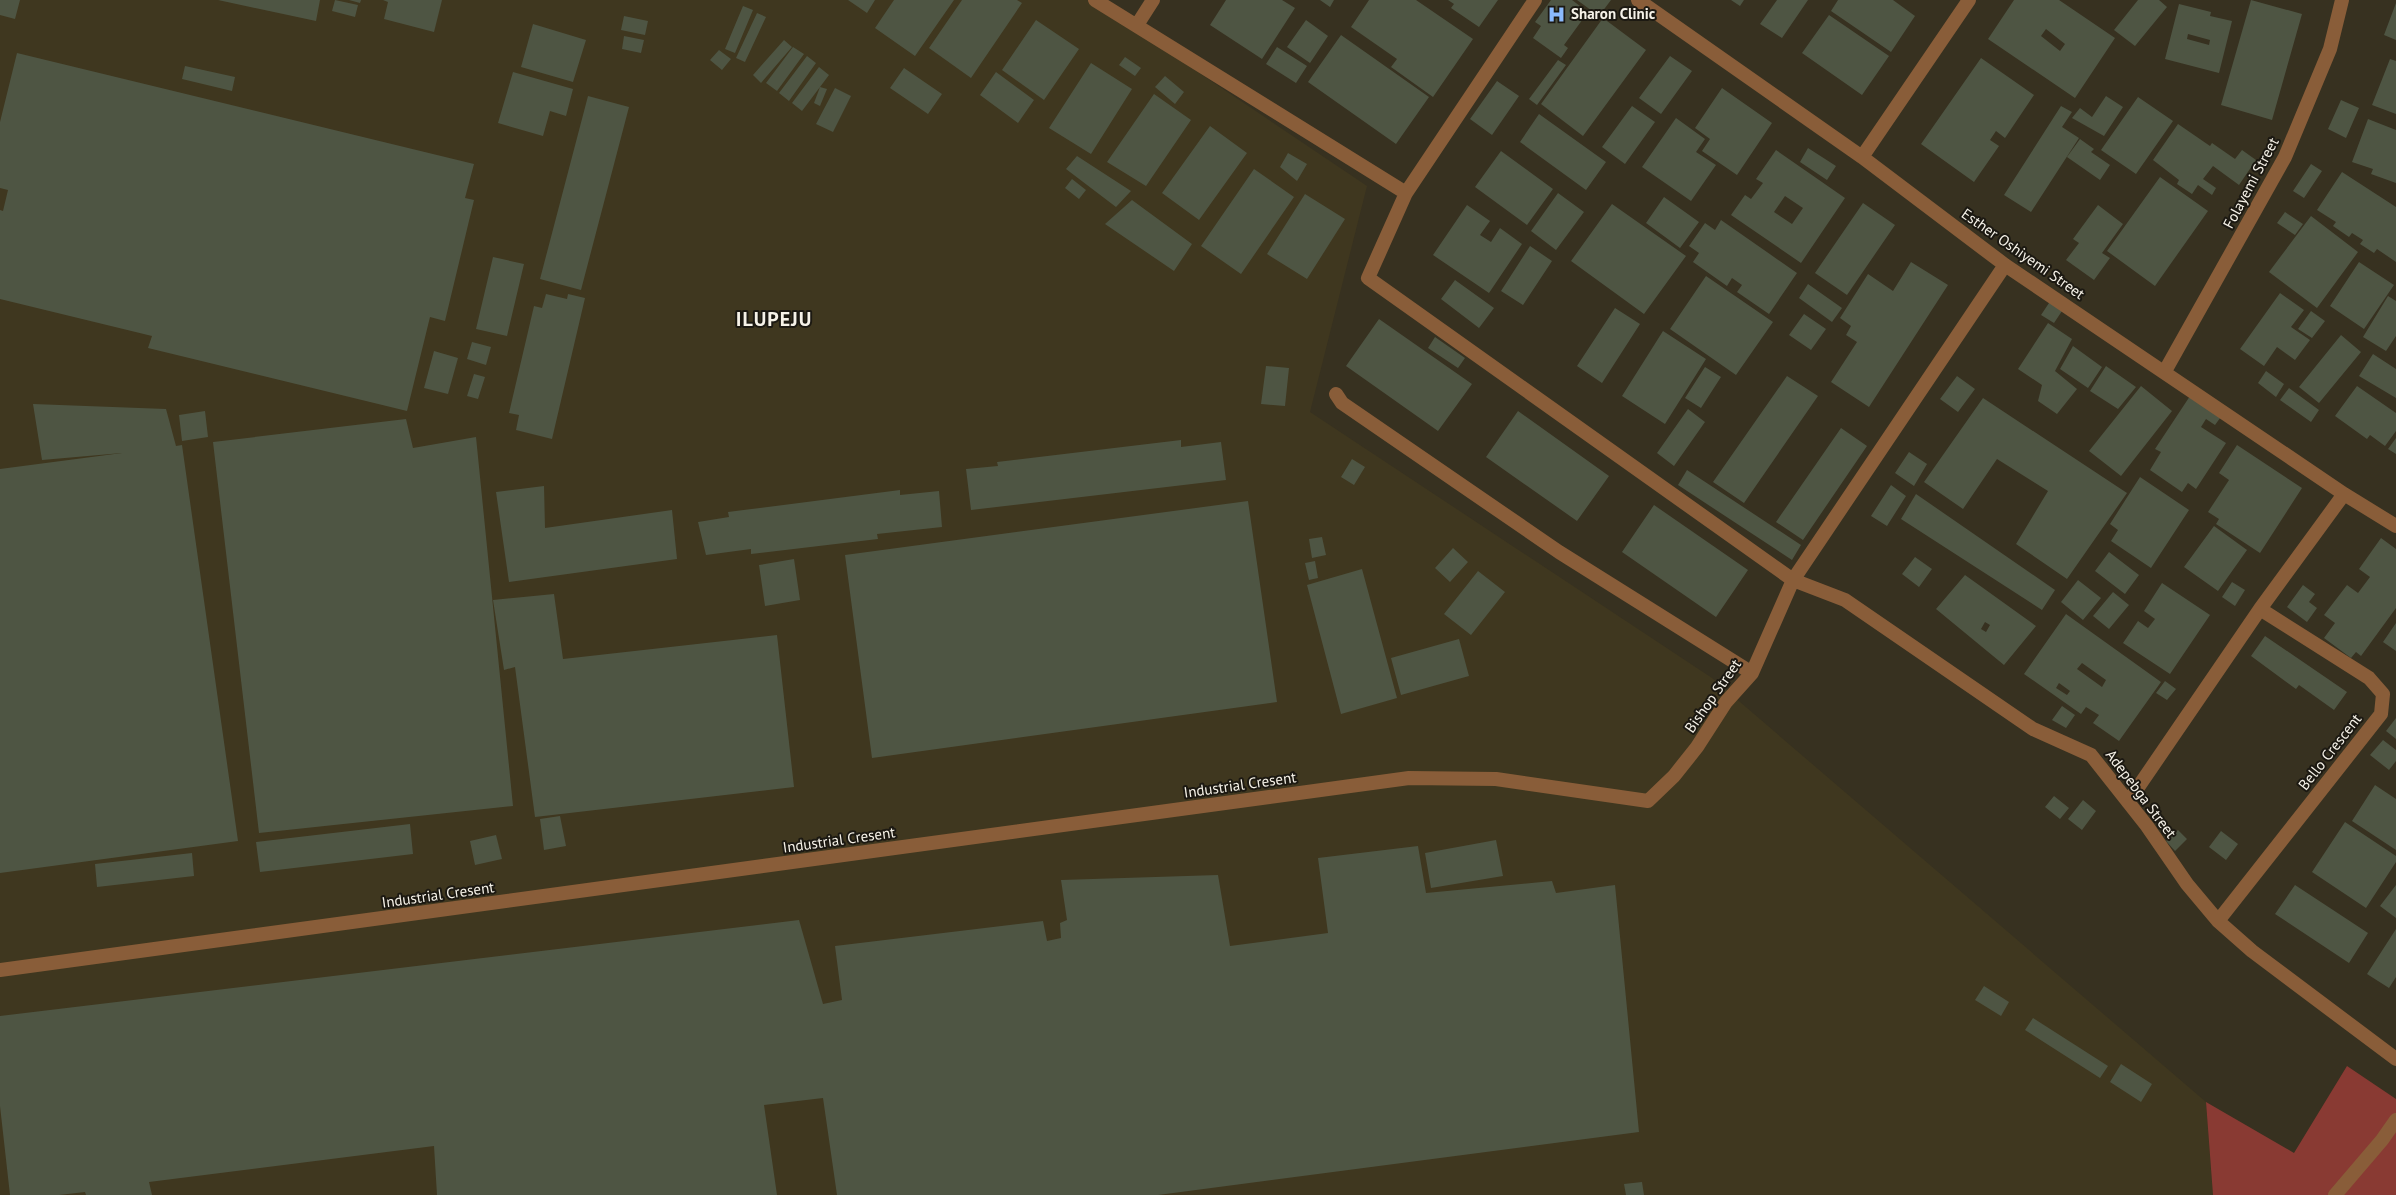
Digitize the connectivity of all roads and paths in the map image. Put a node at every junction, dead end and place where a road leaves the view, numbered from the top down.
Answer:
1 (1095, 0) edge
2 (1153, 0) edge
3 (1535, 0) edge
4 (1638, 0) edge
5 (1969, 0) edge
6 (2342, 0) edge
7 (1137, 25) junction
8 (1862, 157) junction
9 (1406, 193) junction
10 (2006, 264) junction
11 (2166, 371) junction
12 (1336, 394) dead end
13 (2344, 494) junction
14 (2396, 526) edge
15 (1793, 580) junction
16 (2260, 609) junction
17 (1752, 673) junction
18 (1674, 776) joint
19 (2128, 802) junction
20 (2218, 921) junction
21 (0, 970) edge
22 (2396, 1059) edge
23 (2396, 1120) edge
24 (2335, 1195) edge

1 - 7 street
2 - 7 street
3 - 9 street
4 - 8 street, Esther Oshiyemi Street
5 - 8 street
6 - 11 street, Folayemi Street
7 - 9 street
8 - 10 street, Esther Oshiyemi Street
9 - 15 street, Adepebga Street
10 - 11 street, Esther Oshiyemi Street
10 - 15 street
11 - 13 street, Esther Oshiyemi Street
12 - 17 street
13 - 14 street, Esther Oshiyemi Street
13 - 16 street
15 - 17 street, Bishop Street
15 - 19 street, Adepebga Street
16 - 19 street
16 - 20 street, Bello Crescent
17 - 18 street, Bishop Street
18 - 21 street, Industrial Cresent
19 - 20 street, Adepebga Street
20 - 22 street, Adepebga Street
23 - 24 street

